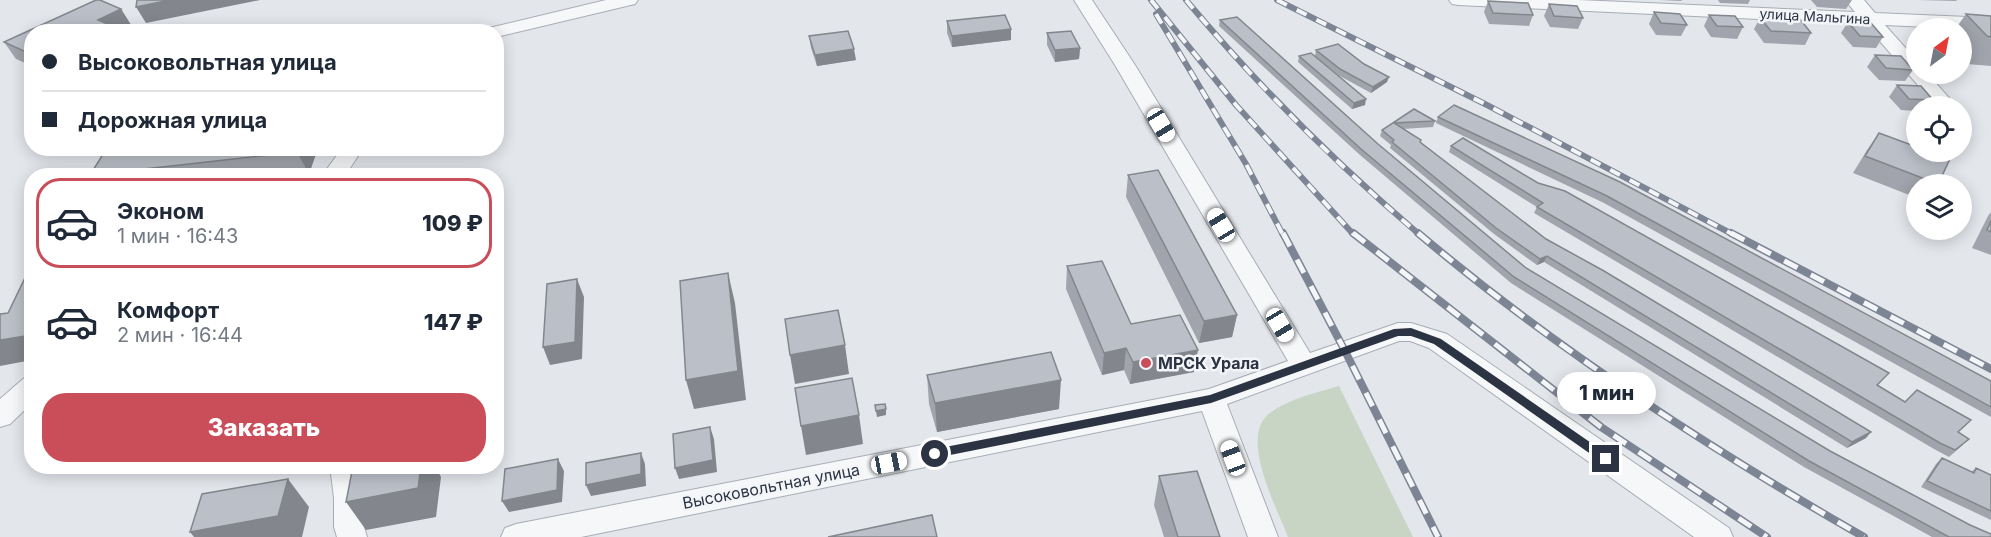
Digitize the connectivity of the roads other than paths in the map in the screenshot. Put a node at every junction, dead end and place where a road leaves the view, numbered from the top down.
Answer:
1 (629, 0) edge
2 (1083, 0) edge
3 (1458, 0) edge
4 (1854, 0) edge
5 (1601, 3) edge
6 (1871, 19) junction
7 (1991, 24) edge
8 (504, 30) edge
9 (1906, 60) edge
10 (1927, 84) edge
11 (1937, 96) edge
12 (1304, 365) junction
13 (24, 386) edge
14 (0, 390) edge
15 (24, 393) edge
16 (1211, 399) junction
17 (0, 416) edge
18 (345, 474) edge
19 (352, 537) edge
20 (516, 537) edge
21 (1263, 537) edge
22 (1718, 537) edge

1 - 8 street
2 - 12 street
3 - 5 street, улица Мальгина
4 - 6 street
5 - 6 street, улица Мальгина
6 - 7 street, улица Мальгина
6 - 9 street
10 - 11 street
12 - 16 street, Высоковольтная улица
12 - 22 street, Высоковольтная улица
13 - 14 street
15 - 17 street
16 - 20 street, Высоковольтная улица
16 - 21 street
18 - 19 street

